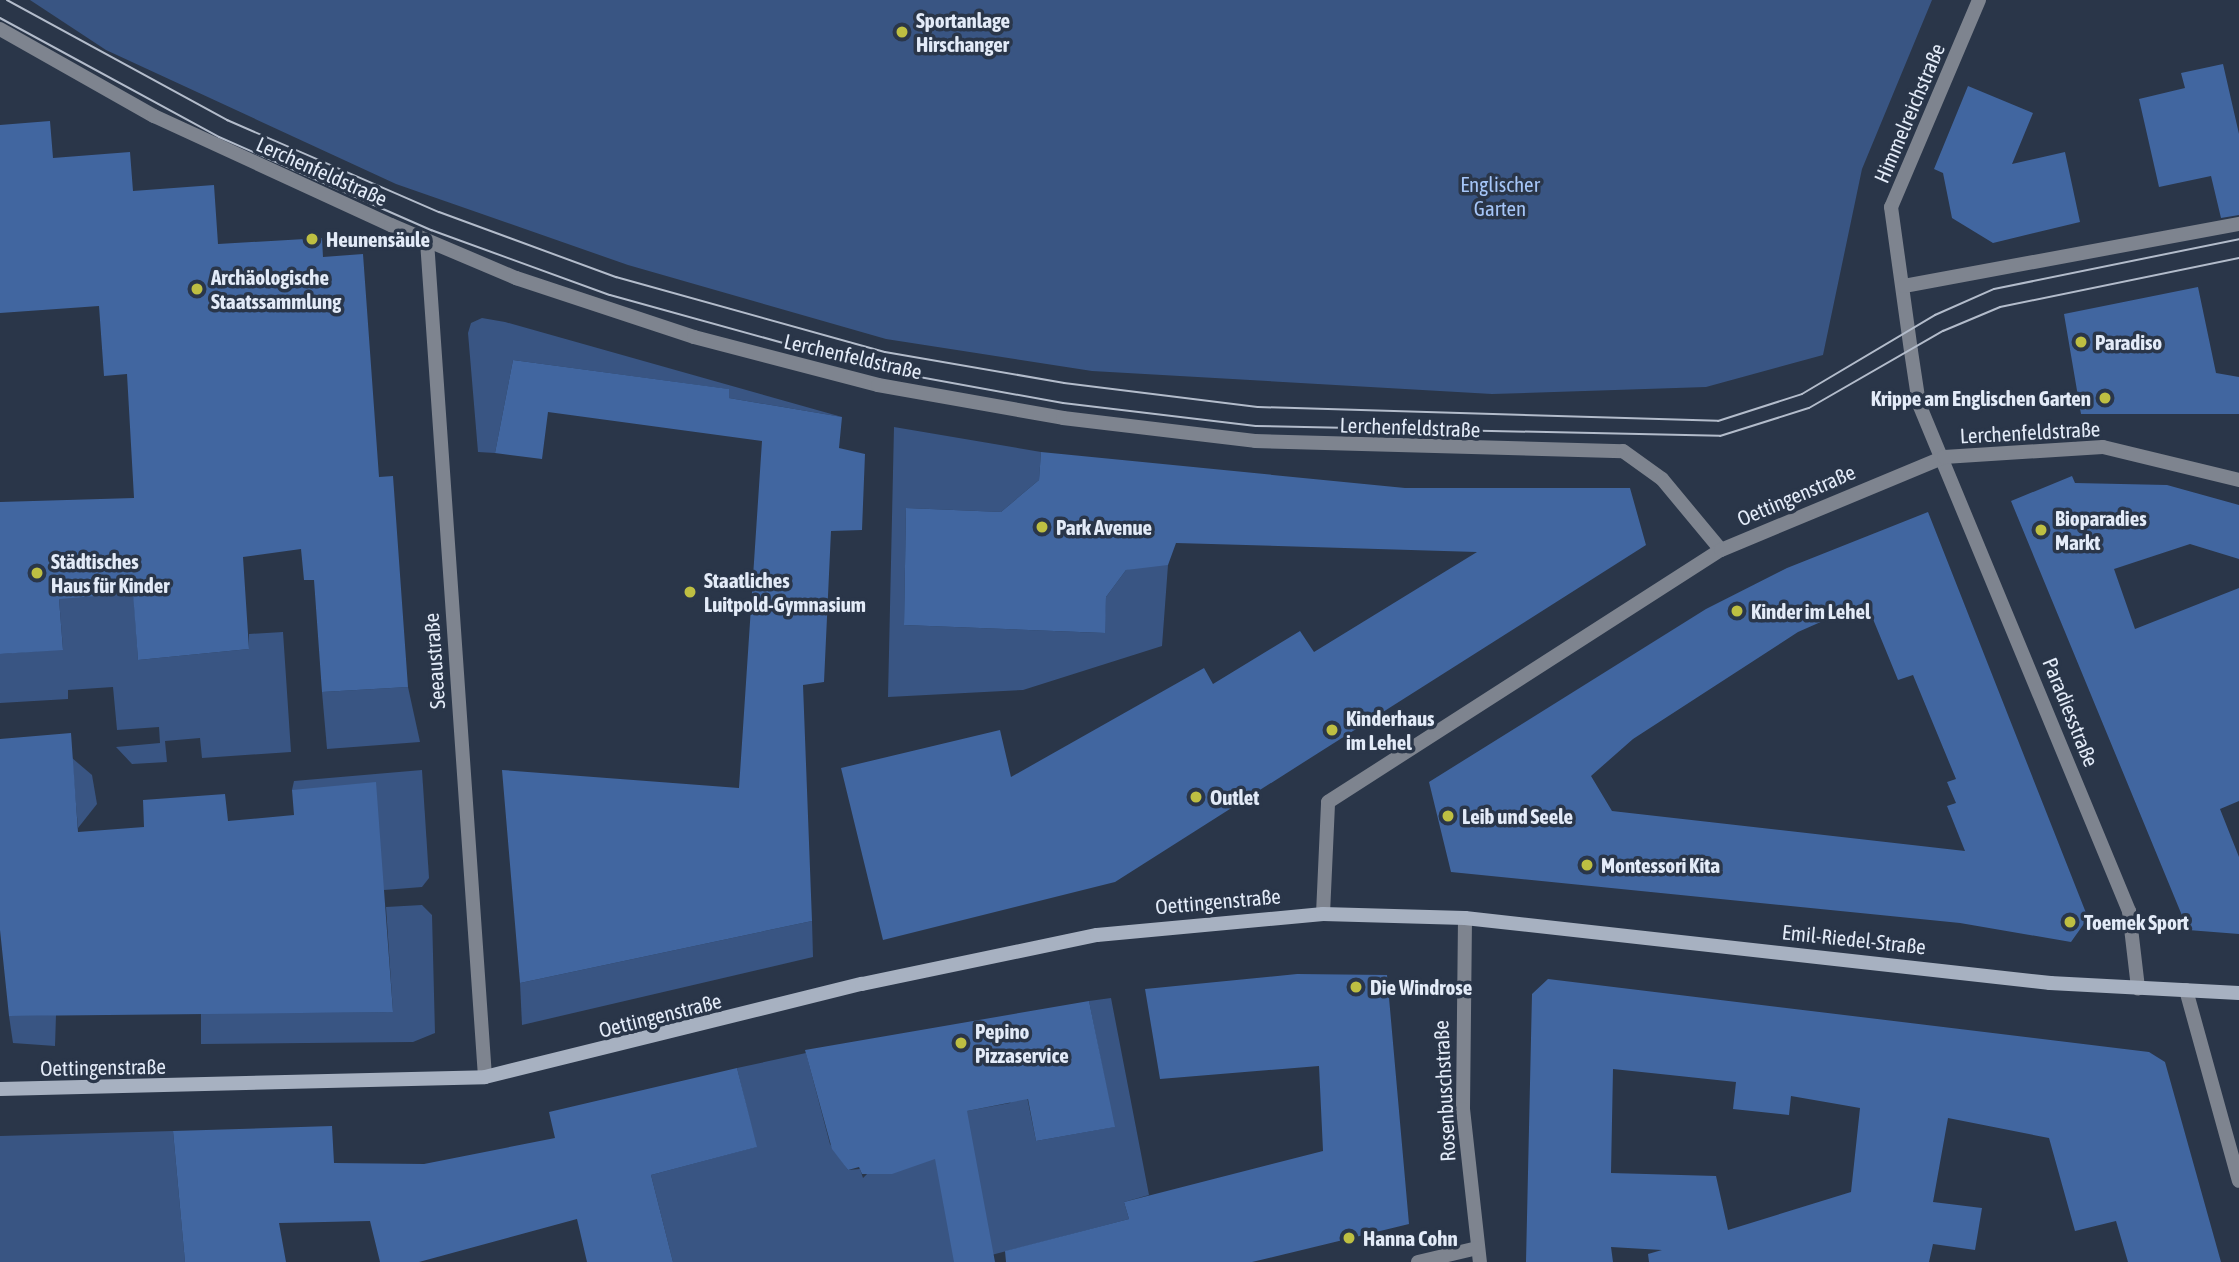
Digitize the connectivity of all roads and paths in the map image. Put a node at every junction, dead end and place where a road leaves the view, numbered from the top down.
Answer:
1 (1979, 0) edge
2 (0, 29) edge
3 (2239, 224) edge
4 (427, 241) junction
5 (1904, 286) junction
6 (1944, 457) junction
7 (2239, 480) edge
8 (1721, 550) junction
9 (1323, 914) junction
10 (1465, 918) junction
11 (2138, 988) junction
12 (2186, 990) junction
13 (2239, 993) edge
14 (485, 1077) junction
15 (0, 1089) edge
16 (2239, 1181) edge
17 (1478, 1255) edge
18 (1418, 1262) edge

1 - 5 street, Himmelreichstraße
2 - 4 street, Lerchenfeldstraße
3 - 5 street
4 - 8 street, Lerchenfeldstraße
4 - 14 street, Seeaustraße
5 - 6 street
6 - 7 street, Lerchenfeldstraße
6 - 8 street, Oettingenstraße
6 - 11 street, Paradiesstraße
8 - 9 street, Oettingenstraße
9 - 10 main road, Oettingenstraße
9 - 14 main road, Oettingenstraße
10 - 11 main road, Emil-Riedel-Straße
10 - 17 street, Rosenbuschstraße
11 - 12 main road, Emil-Riedel-Straße
12 - 13 main road, Emil-Riedel-Straße
12 - 16 street
14 - 15 main road, Oettingenstraße
17 - 18 street

